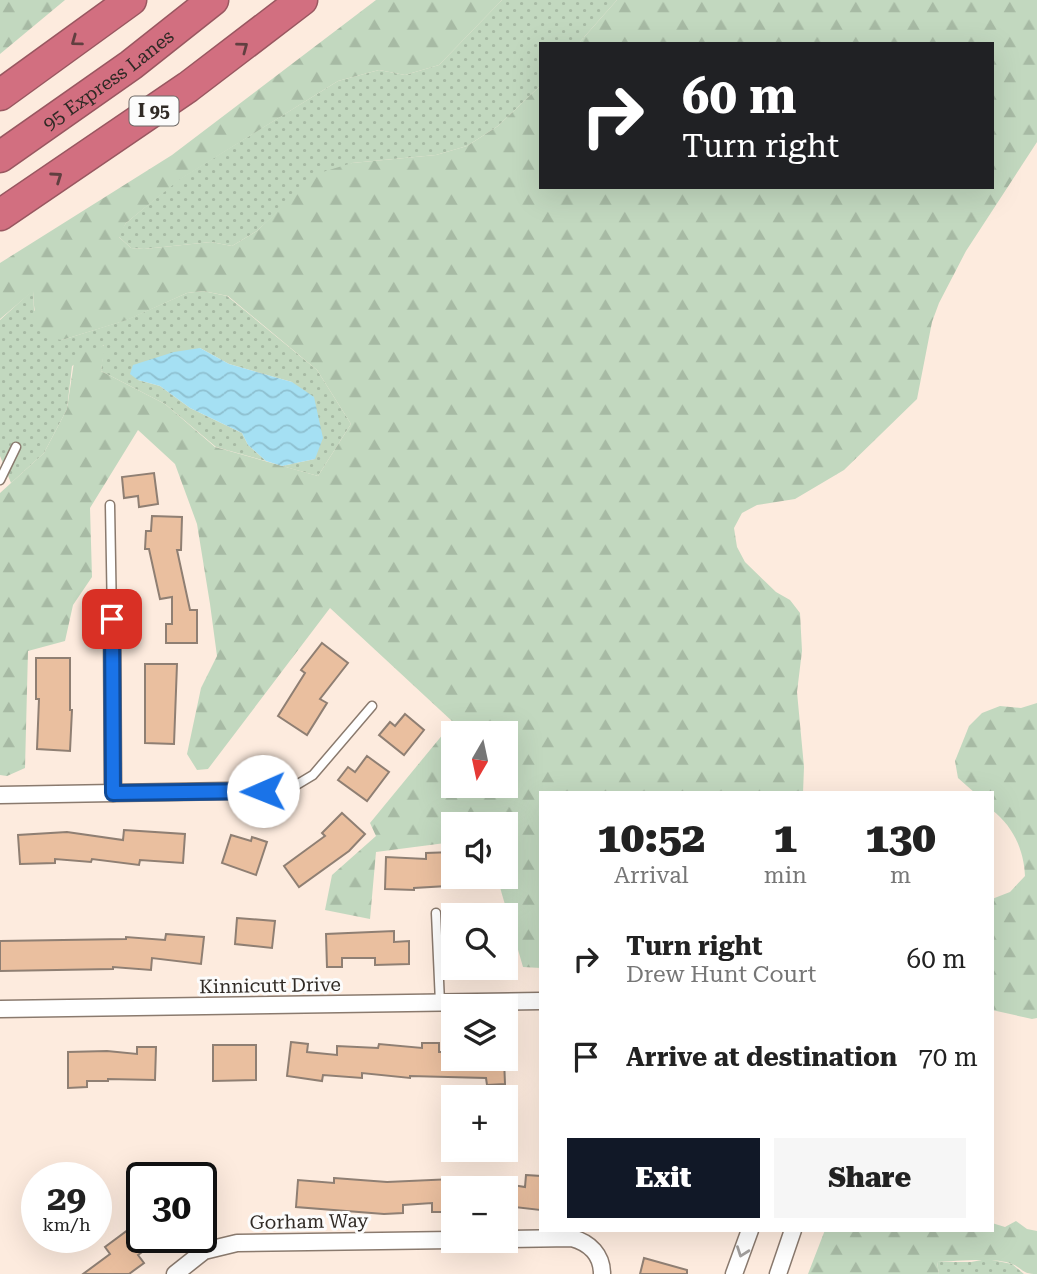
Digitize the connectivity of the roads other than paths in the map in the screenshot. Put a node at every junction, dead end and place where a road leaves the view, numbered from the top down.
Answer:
1 (131, 0) edge
2 (213, 0) edge
3 (302, 0) edge
4 (0, 95) edge
5 (0, 157) edge
6 (0, 215) edge
7 (16, 447) dead end
8 (0, 480) edge
9 (110, 505) dead end
10 (112, 619) joint
11 (372, 706) dead end
12 (288, 790) joint
13 (113, 793) junction
14 (0, 795) edge
15 (436, 914) dead end
16 (539, 1001) edge
17 (440, 1003) junction
18 (0, 1009) edge
19 (749, 1232) edge
20 (792, 1232) edge
21 (518, 1239) edge
22 (441, 1240) edge
23 (175, 1274) edge
24 (602, 1274) edge
25 (734, 1274) edge
26 (778, 1274) edge

1 -> 4 highway
2 - 5 highway, 95 Express Lanes
6 -> 3 highway, I 95
7 - 8 lane
9 - 10 lane
10 - 13 street
11 - 12 lane
12 - 13 street
13 - 14 street
15 - 17 lane
16 - 17 street, Kinnicutt Drive
17 - 18 street, Kinnicutt Drive
19 -> 25 street
20 - 26 street
21 - 24 street
22 - 23 street, Gorham Way

